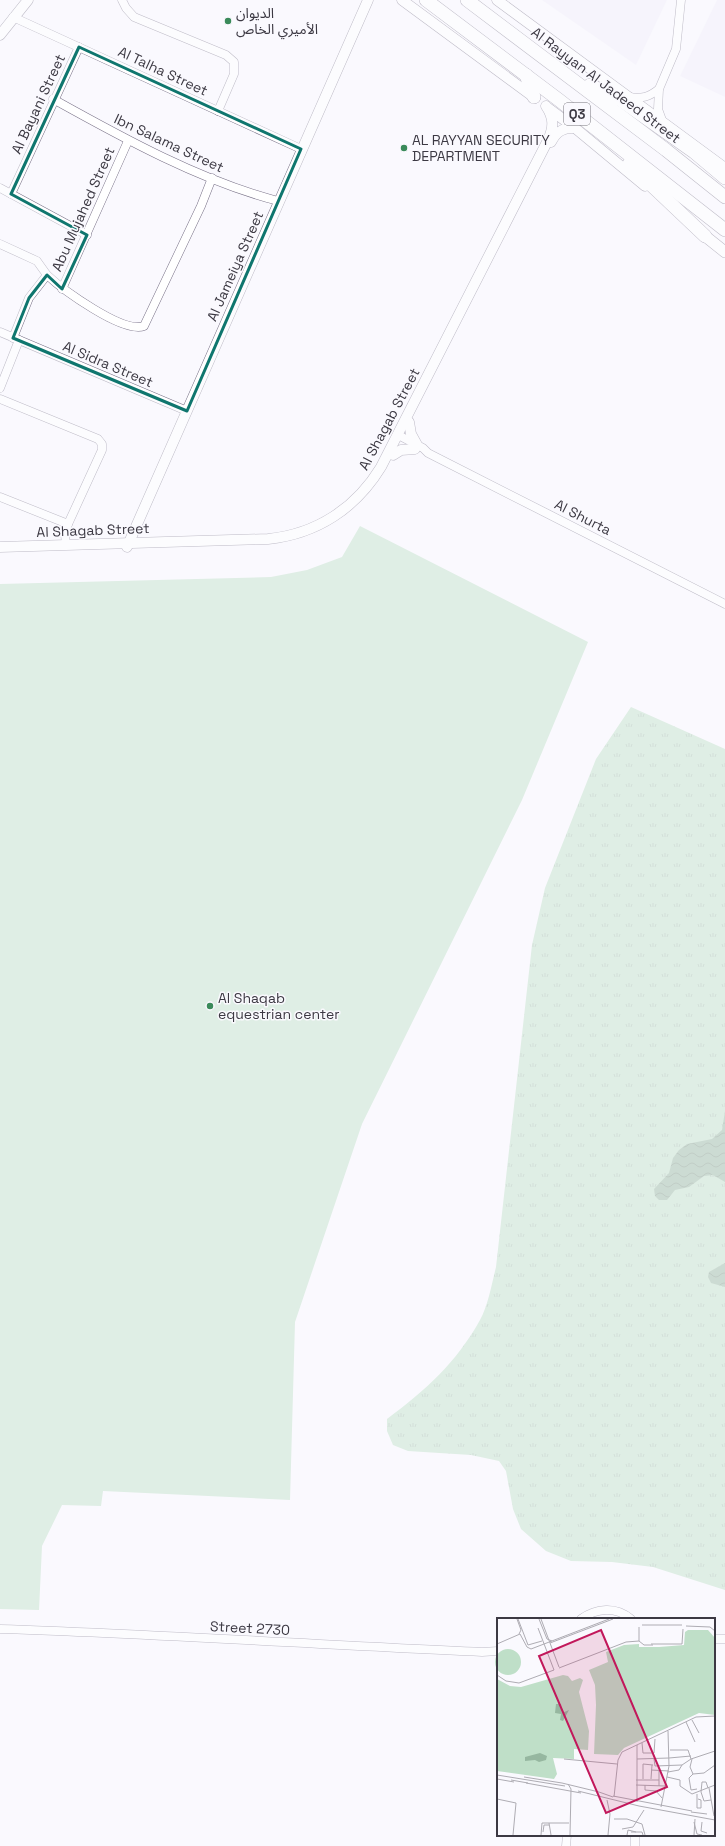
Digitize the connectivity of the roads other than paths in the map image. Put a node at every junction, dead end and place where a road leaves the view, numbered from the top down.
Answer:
1 (28, 0) edge
2 (122, 0) edge
3 (368, 0) edge
4 (402, 0) edge
5 (426, 0) edge
6 (467, 0) edge
7 (497, 0) edge
8 (681, 0) edge
9 (13, 16) junction
10 (0, 35) edge
11 (79, 47) junction
12 (566, 74) junction
13 (526, 75) junction
14 (659, 89) junction
15 (534, 97) junction
16 (629, 97) junction
17 (53, 99) junction
18 (559, 100) junction
19 (546, 106) junction
20 (218, 111) junction
21 (662, 120) junction
22 (575, 128) junction
23 (128, 140) junction
24 (301, 149) junction
25 (725, 168) edge
26 (212, 178) junction
27 (725, 178) edge
28 (0, 188) edge
29 (11, 194) junction
30 (725, 197) edge
31 (278, 201) junction
32 (508, 223) junction
33 (725, 230) edge
34 (86, 235) junction
35 (705, 236) junction
36 (0, 244) edge
37 (725, 252) edge
38 (46, 275) junction
39 (62, 289) junction
40 (0, 332) edge
41 (16, 339) junction
42 (437, 361) junction
43 (0, 388) edge
44 (0, 399) edge
45 (187, 411) junction
46 (409, 422) junction
47 (401, 439) junction
48 (416, 447) junction
49 (393, 455) junction
50 (0, 497) edge
51 (68, 524) junction
52 (173, 544) junction
53 (66, 545) junction
54 (128, 545) junction
55 (0, 547) edge
56 (0, 552) edge
57 (725, 604) edge
58 (582, 1618) edge
59 (630, 1618) edge
60 (0, 1629) edge
61 (497, 1651) edge
62 (567, 1836) edge
63 (566, 1846) edge

1 - 9 street
2 - 20 street
3 - 24 street, Al Jameiya Street
4 - 15 street
5 - 13 highway, Q3
6 - 12 highway, Al Rayyan Al Jadeed Street / Q3
7 - 16 street, Al Rayyan Al Jadeed Street
8 - 14 street
9 - 10 street
9 - 11 street, Al Talha Street
11 - 17 street, Al Bayani Street
11 - 20 street, Al Talha Street
12 - 27 highway
12 - 30 highway, Al Rayyan Al Jadeed Street / Q3
13 - 15 highway
13 - 18 highway, Q3
14 - 16 street
14 - 21 street
15 - 19 street
16 - 21 street, Al Rayyan Al Jadeed Street
17 - 23 street, Ibn Salama Street
17 - 29 street, Al Bayani Street
18 - 33 highway, Q3
18 - 35 highway
19 - 22 street
19 - 32 street, Al Shagab Street
20 - 24 street, Al Talha Street
21 - 25 street, Al Rayyan Al Jadeed Street
22 - 32 street, Al Shagab Street
22 - 35 street
23 - 26 street, Ibn Salama Street
23 - 34 street, Abu Mujahed Street
24 - 31 street, Al Jameiya Street
26 - 31 street, Ibn Salama Street
26 - 39 street
28 - 29 street
29 - 34 street
31 - 45 street, Al Jameiya Street
32 - 42 street, Al Shagab Street
34 - 39 street, Abu Mujahed Street
35 - 37 main road
36 - 38 street
38 - 39 street
38 - 41 street
40 - 41 street, Al Sidra Street
41 - 43 street
41 - 45 street, Al Sidra Street
42 - 46 street, Al Shagab Street
42 - 52 street, Al Shagab Street
44 - 51 street
45 - 54 street, Al Jameiya Street
46 - 47 street, Al Shagab Street
46 - 48 street
47 - 48 street, Al Shurta
47 - 49 street, Al Shagab Street
48 - 49 street
48 - 57 street, Al Shurta
49 - 52 street, Al Shagab Street
50 - 51 street
51 - 53 street
52 - 54 street, Al Shagab Street
53 - 54 street, Al Shagab Street
53 - 55 street, Al Shagab Street
54 - 56 street, Al Shagab Street
58 - 59 street
60 - 61 street, Street 2730
62 - 63 street

